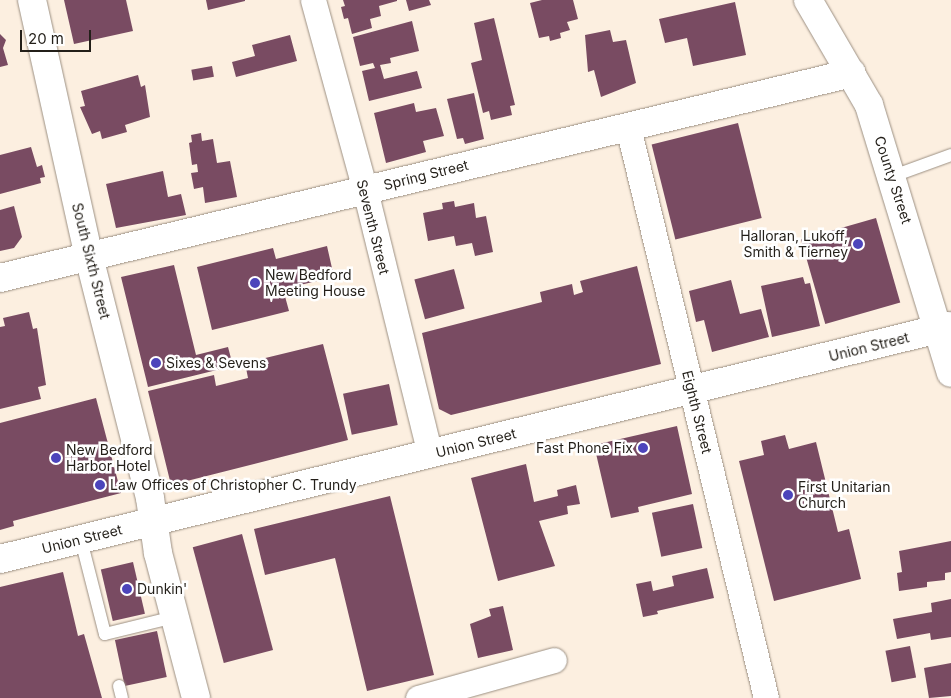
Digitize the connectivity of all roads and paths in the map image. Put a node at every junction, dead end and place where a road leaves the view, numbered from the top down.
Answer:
1 (32, 0) edge
2 (312, 0) edge
3 (808, 0) edge
4 (852, 73) junction
5 (628, 127) junction
6 (951, 155) edge
7 (893, 176) junction
8 (365, 190) junction
9 (89, 257) junction
10 (0, 278) edge
11 (945, 328) edge
12 (951, 373) edge
13 (692, 391) junction
14 (430, 454) junction
15 (153, 521) junction
16 (81, 540) junction
17 (0, 560) edge
18 (175, 617) junction
19 (554, 660) dead end
20 (196, 698) edge
21 (418, 698) edge
22 (766, 698) edge

1 - 9 main road, South Sixth Street
2 - 8 street, Seventh Street
3 - 4 main road, County Street
4 - 5 main road, Spring Street
4 - 7 main road, County Street
5 - 8 main road, Spring Street
5 - 13 street, Eighth Street
6 - 7 lane
7 - 11 main road, County Street
8 - 9 main road, Spring Street
8 - 14 street, Seventh Street
9 - 10 main road, Spring Street
9 - 15 main road, South Sixth Street
11 - 12 main road, County Street
11 - 13 main road, Union Street
13 - 14 main road, Union Street
13 - 22 street, Eighth Street
14 - 15 main road, Union Street
15 - 16 main road, Union Street
15 - 18 main road, South Sixth Street
16 - 17 main road, Union Street
16 - 18 lane
18 - 20 main road, South Sixth Street
19 - 21 street

